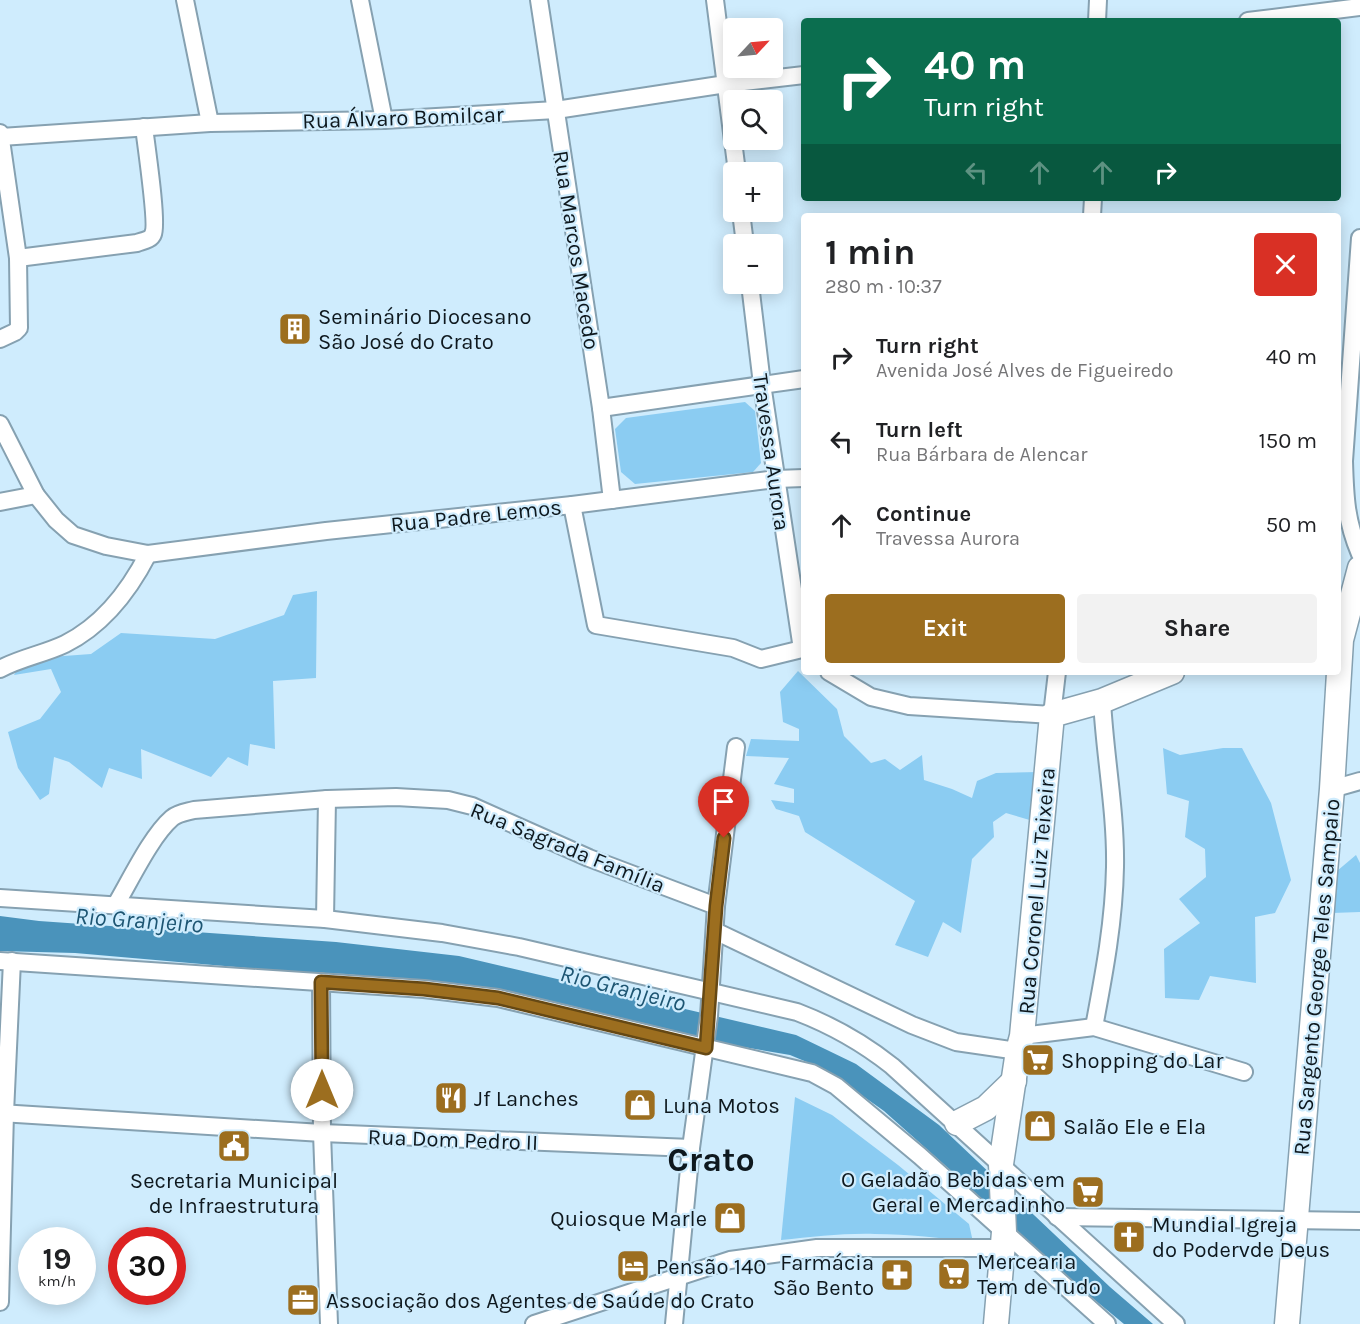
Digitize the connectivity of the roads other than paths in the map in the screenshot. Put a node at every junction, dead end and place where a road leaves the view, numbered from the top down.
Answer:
1 (185, 0) edge
2 (360, 0) edge
3 (539, 0) edge
4 (715, 0) edge
5 (1098, 0) edge
6 (1360, 7) edge
7 (1097, 18) edge
8 (1272, 18) edge
9 (801, 75) edge
10 (726, 84) junction
11 (555, 110) junction
12 (384, 120) junction
13 (210, 123) junction
14 (144, 127) junction
15 (0, 135) edge
16 (736, 162) edge
17 (1360, 237) edge
18 (18, 258) junction
19 (751, 294) edge
20 (1351, 296) edge
21 (0, 339) edge
22 (801, 379) edge
23 (762, 384) junction
24 (601, 408) junction
25 (0, 424) edge
26 (801, 478) edge
27 (776, 479) junction
28 (36, 495) junction
29 (612, 500) junction
30 (0, 502) edge
31 (572, 505) junction
32 (148, 554) junction
33 (1360, 554) edge
34 (1360, 568) edge
35 (1350, 599) edge
36 (801, 637) edge
37 (1341, 647) edge
38 (801, 650) edge
39 (0, 669) edge
40 (834, 675) edge
41 (1057, 675) edge
42 (1165, 675) edge
43 (1339, 675) edge
44 (1102, 701) junction
45 (1052, 715) junction
46 (736, 747) dead end
47 (1360, 781) edge
48 (1332, 789) junction
49 (327, 799) junction
50 (0, 898) edge
51 (115, 906) junction
52 (716, 906) junction
53 (325, 919) junction
54 (715, 931) junction
55 (6, 961) edge
56 (321, 982) junction
57 (711, 993) junction
58 (1094, 1027) junction
59 (1020, 1044) junction
60 (706, 1048) junction
61 (1244, 1072) dead end
62 (1014, 1081) junction
63 (2, 1113) edge
64 (957, 1123) junction
65 (322, 1133) junction
66 (691, 1148) junction
67 (1001, 1164) junction
68 (1057, 1217) junction
69 (1295, 1220) junction
70 (1360, 1221) edge
71 (1004, 1240) junction
72 (679, 1277) junction
73 (0, 1302) edge
74 (330, 1324) edge
75 (534, 1324) edge
76 (674, 1324) edge
77 (996, 1324) edge
78 (1107, 1324) edge
79 (1176, 1324) edge
80 (1287, 1324) edge

1 - 13 street
2 - 12 street
3 - 11 street, Rua Marcos Macedo
4 - 10 street
5 - 7 street
6 - 8 street
9 - 10 street, Rua Álvaro Bomilcar
10 - 11 street, Rua Álvaro Bomilcar
10 - 16 street
11 - 12 street, Rua Álvaro Bomilcar
11 - 24 street, Rua Marcos Macedo
12 - 13 street, Rua Álvaro Bomilcar
13 - 14 street, Rua Álvaro Bomilcar
14 - 15 street, Rua Álvaro Bomilcar
14 - 18 street
15 - 18 street
17 - 20 street
18 - 21 street
19 - 23 street, Travessa Aurora
20 - 33 street
22 - 23 street
23 - 24 street
23 - 27 street, Travessa Aurora
24 - 29 street, Rua Marcos Macedo
25 - 28 street, Rua Padre Lemos
26 - 27 street, Rua Padre Lemos
27 - 29 street, Rua Padre Lemos
27 - 36 street, Travessa Aurora
28 - 30 street
28 - 32 street, Rua Padre Lemos
29 - 31 street, Rua Padre Lemos
31 - 32 street, Rua Padre Lemos
31 - 38 street, Travessa Aurora
32 - 39 street
34 - 35 main road, Rua Sargento George Teles Sampaio
35 - 37 main road, Rua Sargento George Teles Sampaio
40 - 45 street
41 - 45 street, Rua Coronel Luiz Teixeira
42 - 44 main road
43 - 48 main road, Rua Sargento George Teles Sampaio
44 - 45 main road
44 - 58 street
45 - 59 main road, Rua Coronel Luiz Teixeira
46 - 52 street
47 - 48 street
48 - 69 main road, Rua Sargento George Teles Sampaio
49 - 51 street, Rua Sagrada Família
49 - 52 street, Rua Sagrada Família
49 - 53 street
50 - 51 street
51 - 53 street
52 - 54 street
53 - 57 street
54 - 57 street
54 - 59 street
55 - 56 street
55 - 63 street
56 - 60 street
56 - 65 street
57 - 60 street
57 - 64 street
58 - 59 street
58 - 61 street
59 - 62 main road, Rua Coronel Luiz Teixeira
60 - 66 street
60 - 71 street
62 - 64 main road
62 - 67 main road, Rua Coronel Luiz Teixeira
63 - 65 street, Rua Dom Pedro II
63 - 73 street
64 - 67 street
65 - 66 street, Rua Dom Pedro II
65 - 74 street
66 - 72 street
67 - 68 street
67 - 71 main road, Rua Coronel Luiz Teixeira
68 - 69 street
68 - 79 street
69 - 70 street
69 - 80 main road, Rua Sargento George Teles Sampaio
71 - 72 street
71 - 77 main road, Rua Coronel Luiz Teixeira
71 - 78 street
72 - 75 street
72 - 76 street

